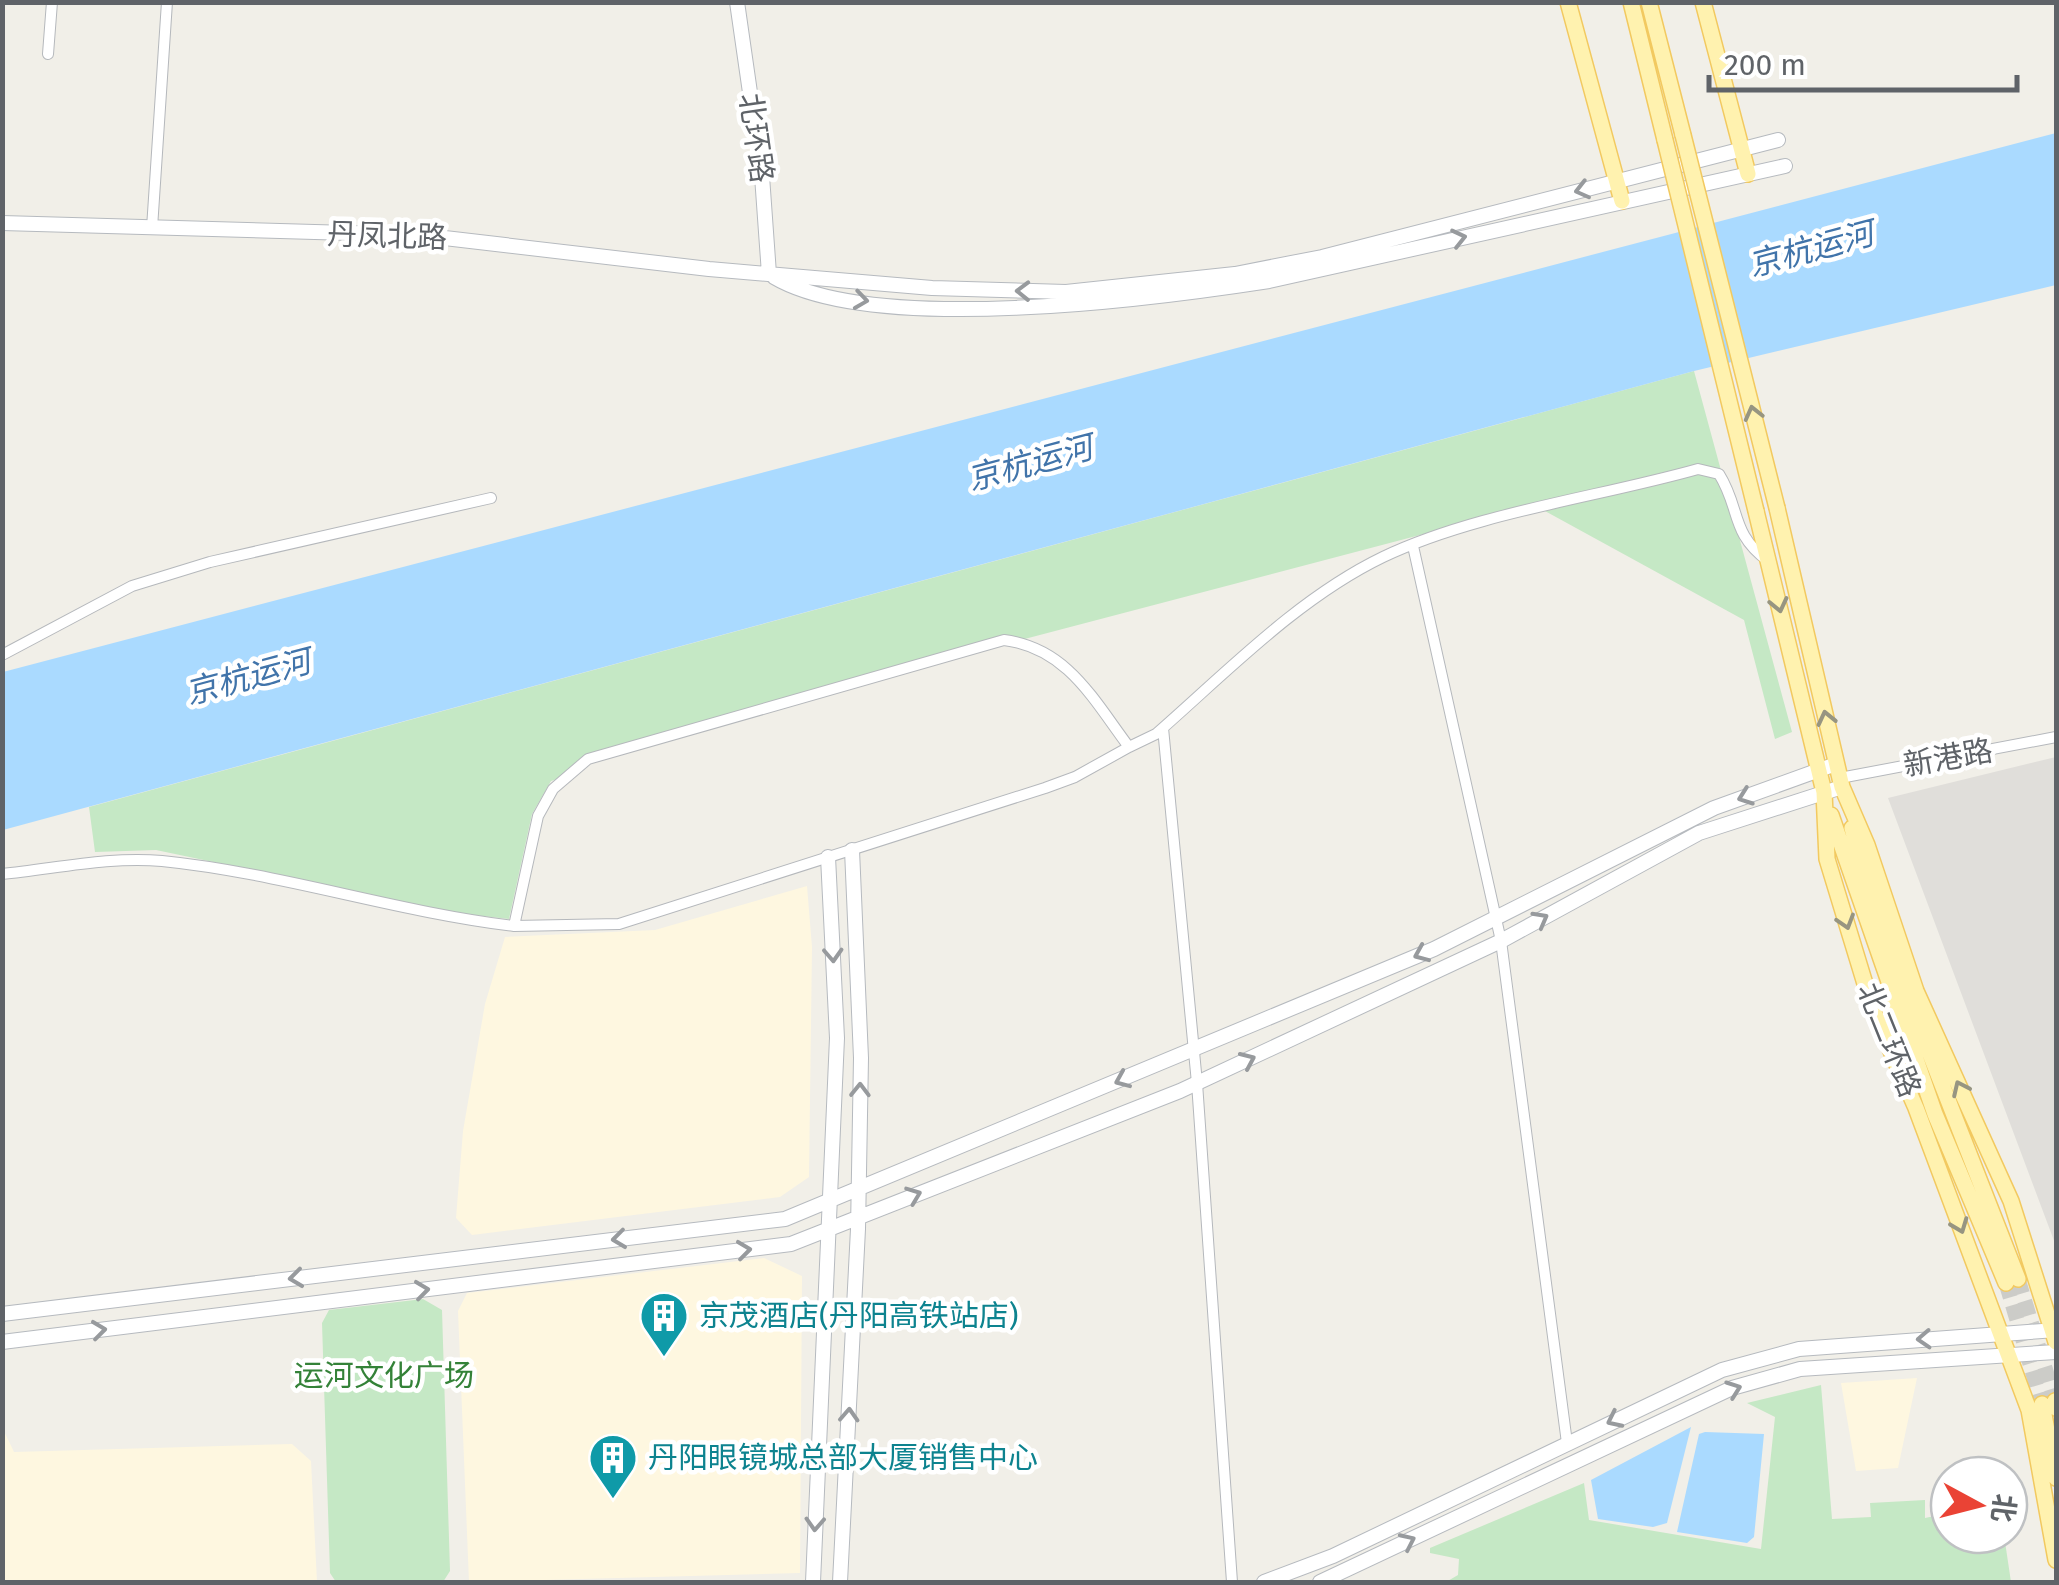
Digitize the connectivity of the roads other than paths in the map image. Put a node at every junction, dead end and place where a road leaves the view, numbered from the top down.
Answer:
1 (52, 2) edge
2 (167, 2) edge
3 (737, 2) edge
4 (1568, 2) edge
5 (1631, 2) edge
6 (1649, 2) edge
7 (1703, 2) edge
8 (48, 54) dead end
9 (1778, 140) dead end
10 (1741, 149) junction
11 (1785, 166) dead end
12 (1748, 174) junction
13 (1617, 181) junction
14 (1622, 201) junction
15 (2, 223) edge
16 (152, 228) junction
17 (769, 274) junction
18 (491, 498) dead end
19 (1413, 546) junction
20 (1768, 562) junction
21 (2, 655) edge
22 (1163, 728) junction
23 (2056, 737) edge
24 (1129, 746) junction
25 (1818, 770) junction
26 (1839, 776) junction
27 (1824, 792) junction
28 (852, 850) junction
29 (828, 857) junction
30 (2, 874) edge
31 (1495, 917) junction
32 (514, 926) junction
33 (1501, 941) junction
34 (1194, 1049) junction
35 (1198, 1083) junction
36 (859, 1191) junction
37 (831, 1202) junction
38 (858, 1218) junction
39 (830, 1229) junction
40 (2, 1314) edge
41 (2055, 1334) edge
42 (2002, 1335) junction
43 (2, 1342) edge
44 (2056, 1352) edge
45 (2010, 1355) junction
46 (2051, 1404) tunnel mouth
47 (1567, 1443) junction
48 (2056, 1478) edge
49 (2056, 1560) edge
50 (812, 1582) edge
51 (840, 1582) edge
52 (1232, 1582) edge
53 (1264, 1582) edge
54 (1320, 1582) edge

1 - 8 street
2 - 16 street
3 - 17 street, 北环路
4 - 13 main road
5 - 20 main road, 北二环路, bridge
26 -> 6 main road, 北二环路, bridge
7 - 10 main road
9 - 10 street, 丹凤北路
10 - 12 main road
10 - 13 street, 丹凤北路
11 - 12 street
12 - 14 street
13 - 14 main road
13 -> 17 street, 丹凤北路
17 -> 14 street
15 - 16 street, 丹凤北路
16 - 17 street, 丹凤北路
18 - 21 street
19 - 20 street
19 - 22 street
19 - 31 street
20 -> 25 main road, 北二环路
22 - 24 street
22 - 34 street
23 - 26 street, 新港路
24 - 28 street
24 - 32 street
25 - 26 street
25 - 27 main road, 北二环路
25 -> 31 street
26 - 27 street
26 - 27 main road
41 -> 26 main road, 北二环路
33 -> 27 street
27 -> 42 main road, 北二环路
28 - 29 street
36 -> 28 street
29 - 32 street
29 -> 37 street
30 - 32 street
31 - 33 street
31 -> 34 street
35 -> 33 street
33 - 47 street
34 - 35 street
34 -> 36 street
38 -> 35 street
35 - 52 street
36 - 37 street
36 - 38 street
37 - 39 street
37 -> 40 street
38 - 39 street
51 -> 38 street
43 -> 39 street
39 -> 50 street
41 - 42 street
42 - 45 main road, 北二环路
42 -> 47 street
44 - 45 street
45 - 49 main road, 北二环路
54 -> 45 street
46 - 48 main road
47 - 53 street

